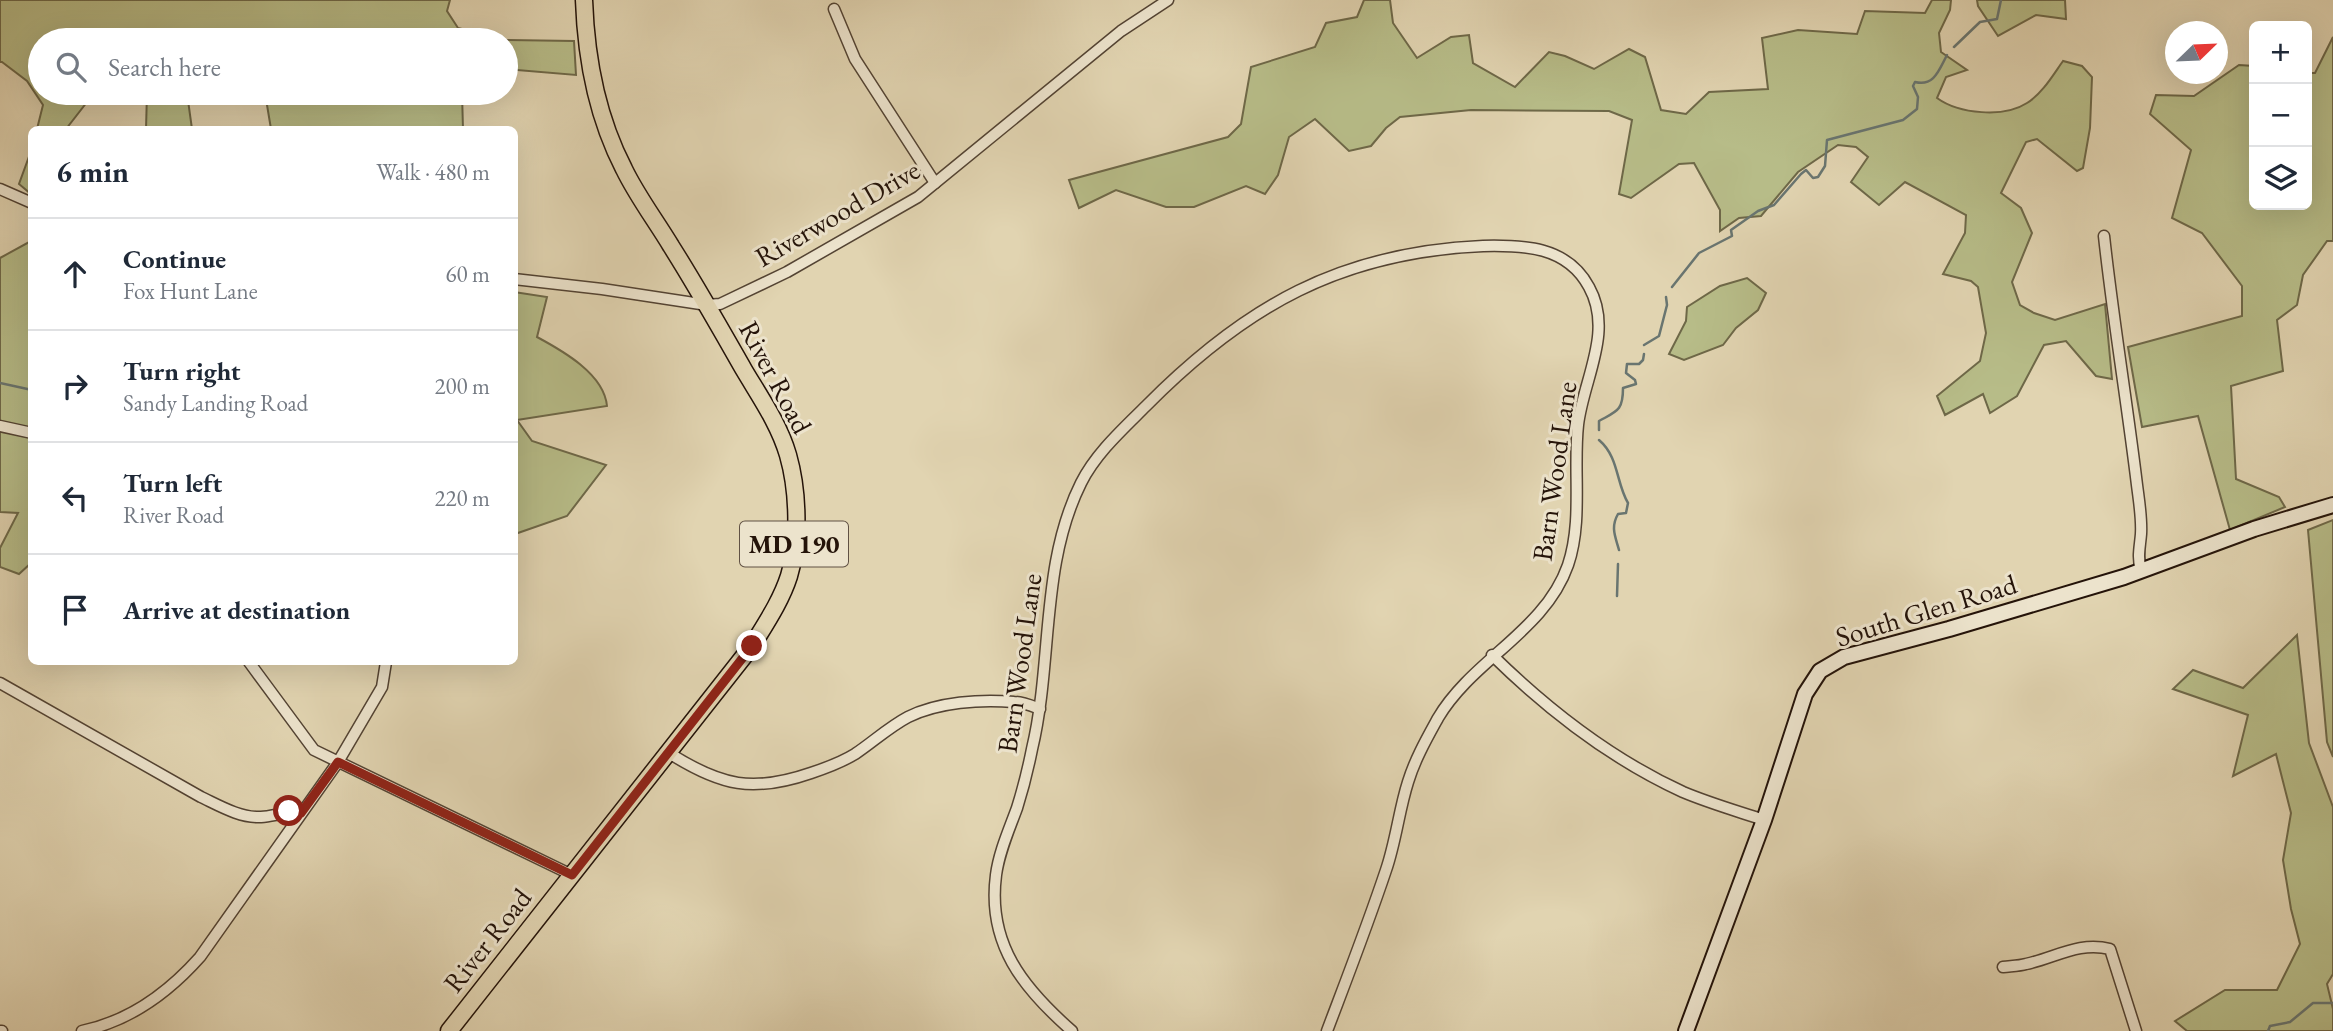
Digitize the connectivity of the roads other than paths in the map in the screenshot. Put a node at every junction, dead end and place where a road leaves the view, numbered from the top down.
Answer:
1 (584, 0) edge
2 (1168, 0) edge
3 (834, 9) dead end
4 (934, 183) junction
5 (0, 189) edge
6 (28, 201) edge
7 (2104, 236) dead end
8 (518, 279) edge
9 (707, 305) junction
10 (0, 426) edge
11 (28, 432) edge
12 (2333, 505) edge
13 (2141, 570) junction
14 (1492, 655) junction
15 (251, 665) edge
16 (386, 665) edge
17 (0, 683) edge
18 (1040, 709) junction
19 (669, 753) junction
20 (338, 762) junction
21 (301, 813) junction
22 (1764, 820) junction
23 (572, 875) junction
24 (2004, 967) dead end
25 (454, 1030) edge
26 (82, 1031) edge
27 (1072, 1031) edge
28 (1327, 1031) edge
29 (1686, 1031) edge
30 (2136, 1031) edge

1 - 9 main road, River Road / MD 190
2 - 4 street, Riverwood Drive
3 - 4 street
4 - 9 street, Riverwood Drive
5 - 6 street
7 - 13 street
8 - 9 street, Riverwood Drive
9 - 19 main road, River Road / MD 190
10 - 11 street
12 - 13 main road, South Glen Road
13 - 22 main road, South Glen Road
14 - 18 street, Barn Wood Lane
14 - 22 street
14 - 28 street, Barn Wood Lane
15 - 20 street
16 - 20 street
17 - 21 street
18 - 19 street
18 - 27 street, Barn Wood Lane
19 - 23 main road, River Road / MD 190
20 - 21 street
20 - 23 street
21 - 26 street
22 - 29 main road, South Glen Road
23 - 25 main road, River Road / MD 190
24 - 30 street

